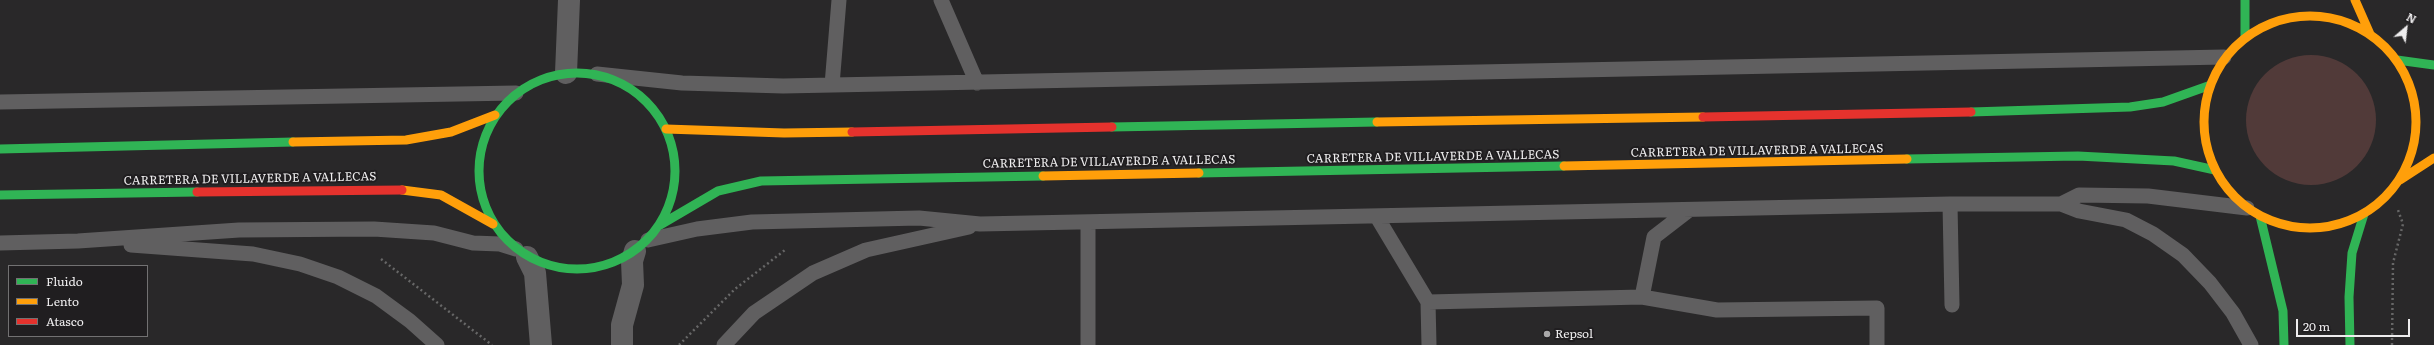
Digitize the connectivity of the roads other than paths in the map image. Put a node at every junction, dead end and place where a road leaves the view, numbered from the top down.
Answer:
1 (570, 0) edge
2 (839, 0) edge
3 (941, 0) edge
4 (2245, 0) edge
5 (2355, 0) edge
6 (2370, 34) junction
7 (2245, 36) junction
8 (2224, 57) junction
9 (2397, 60) junction
10 (2434, 65) edge
11 (566, 73) junction
12 (597, 74) junction
13 (976, 83) junction
14 (832, 85) junction
15 (2208, 86) junction
16 (516, 93) junction
17 (0, 102) edge
18 (495, 115) junction
19 (666, 129) junction
20 (0, 149) edge
21 (2434, 158) edge
22 (2215, 170) junction
23 (2400, 180) junction
24 (0, 195) edge
25 (1950, 204) junction
26 (2061, 204) junction
27 (2247, 208) junction
28 (1689, 210) junction
29 (2364, 214) junction
30 (2260, 216) junction
31 (1377, 217) junction
32 (1088, 222) junction
33 (493, 224) junction
34 (980, 224) junction
35 (660, 225) junction
36 (78, 241) junction
37 (0, 243) edge
38 (642, 245) junction
39 (521, 253) junction
40 (1642, 297) junction
41 (1428, 302) junction
42 (1952, 305) dead end
43 (437, 345) edge
44 (542, 345) edge
45 (622, 345) edge
46 (724, 345) edge
47 (1088, 345) edge
48 (1429, 345) edge
49 (1877, 345) edge
50 (2251, 345) edge
51 (2284, 345) edge
52 (2350, 345) edge

1 - 11 street
2 - 14 lane
3 - 13 lane
4 - 7 main road
5 - 6 main road
6 - 7 main road
6 - 9 main road
7 - 8 main road
8 - 13 lane
8 - 15 main road
9 - 10 main road
9 - 23 main road
11 - 12 main road
11 - 16 main road
12 - 14 lane
12 - 19 main road
13 - 14 lane
15 - 19 main road
15 - 22 main road
16 - 17 lane
16 - 18 main road
18 - 20 main road
18 - 33 main road
19 - 35 main road
21 - 23 main road
22 - 27 main road
22 - 35 main road, CARRETERA DE VILLAVERDE A VALLECAS
23 - 29 main road
24 - 33 main road, CARRETERA DE VILLAVERDE A VALLECAS
25 - 26 lane
25 - 28 lane
25 - 42 lane
26 - 27 lane
26 - 50 lane
27 - 30 main road
28 - 31 lane
28 - 40 lane
29 - 30 main road
29 - 52 main road
30 - 51 main road
31 - 32 lane
31 - 41 lane
32 - 34 lane
32 - 47 lane
33 - 39 main road
34 - 38 lane
34 - 46 lane
35 - 38 main road
36 - 37 lane
36 - 39 lane
36 - 43 lane
38 - 39 main road
38 - 45 street
39 - 44 street
40 - 41 lane
40 - 49 lane
41 - 48 lane

